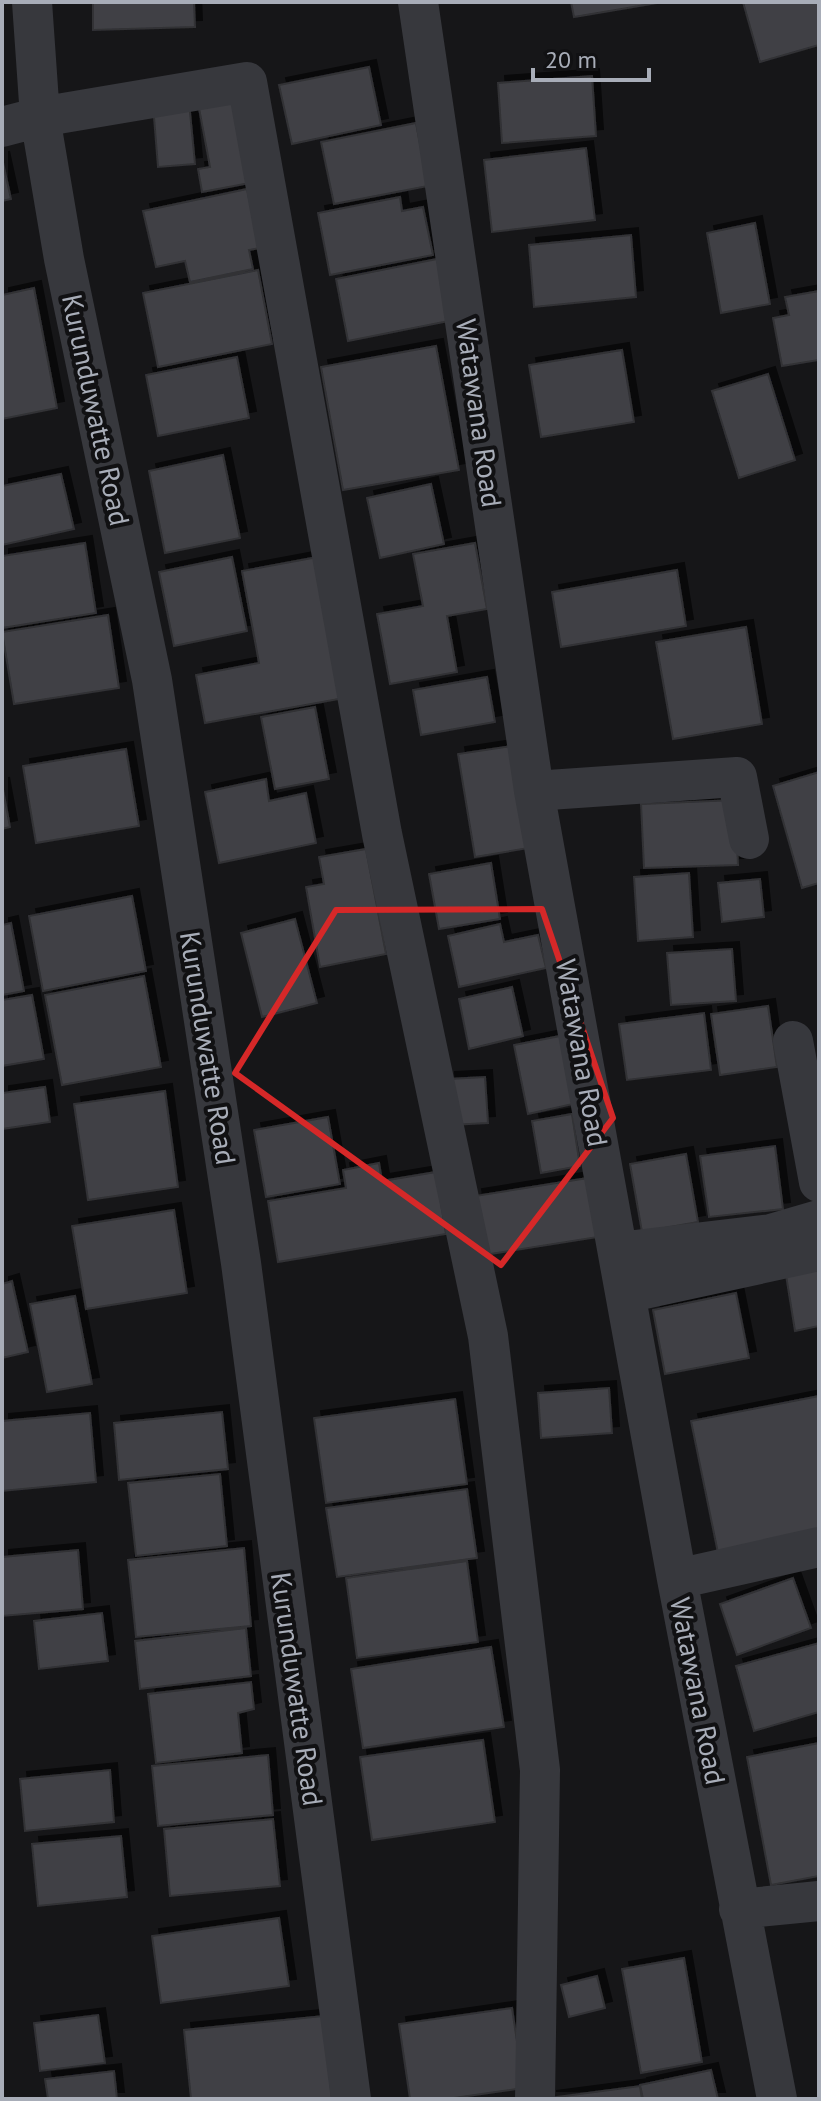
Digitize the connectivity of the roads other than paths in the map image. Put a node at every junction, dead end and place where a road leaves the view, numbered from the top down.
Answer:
1 (32, 2) edge
2 (418, 2) edge
3 (40, 117) junction
4 (2, 127) edge
5 (534, 791) junction
6 (749, 839) dead end
7 (793, 1041) dead end
8 (819, 1182) edge
9 (819, 1220) edge
10 (819, 1251) edge
11 (618, 1252) junction
12 (626, 1293) junction
13 (819, 1547) edge
14 (677, 1579) junction
15 (819, 1901) edge
16 (739, 1909) junction
17 (351, 2099) edge
18 (535, 2099) edge
19 (777, 2099) edge

1 - 3 street, Kurunduwatte Road
2 - 5 street, Watawana Road
3 - 4 street
3 - 17 street, Kurunduwatte Road
3 - 18 street
5 - 6 street
5 - 11 street, Watawana Road
7 - 8 street
9 - 11 street
10 - 12 street
11 - 12 street, Watawana Road
12 - 14 street, Watawana Road
13 - 14 street
14 - 16 street, Watawana Road
15 - 16 street
16 - 19 street, Watawana Road

